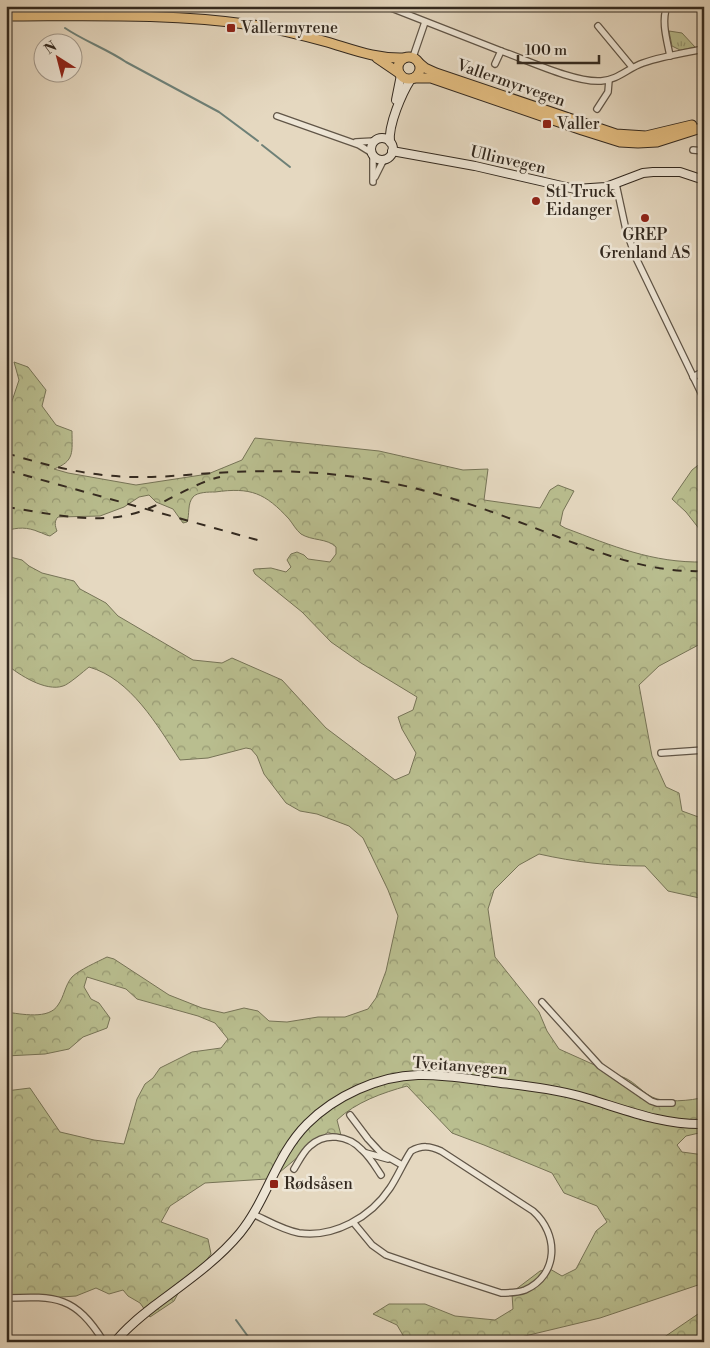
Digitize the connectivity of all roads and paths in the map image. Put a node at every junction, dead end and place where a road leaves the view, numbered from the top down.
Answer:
1 (386, 6) edge
2 (666, 6) edge
3 (6, 16) edge
4 (426, 22) junction
5 (598, 26) dead end
6 (704, 49) edge
7 (501, 51) junction
8 (670, 56) junction
9 (374, 57) junction
10 (412, 59) junction
11 (495, 64) dead end
12 (632, 67) junction
13 (400, 74) junction
14 (413, 78) junction
15 (609, 80) junction
16 (597, 109) dead end
17 (277, 116) dead end
18 (704, 122) edge
19 (704, 126) edge
20 (622, 139) junction
21 (377, 140) junction
22 (349, 141) junction
23 (390, 142) junction
24 (693, 150) dead end
25 (392, 151) junction
26 (704, 151) edge
27 (372, 154) junction
28 (384, 159) junction
29 (704, 180) edge
30 (616, 184) junction
31 (704, 371) edge
32 (693, 377) junction
33 (704, 399) edge
34 (704, 750) edge
35 (660, 754) dead end
36 (542, 1002) dead end
37 (672, 1103) dead end
38 (350, 1115) dead end
39 (704, 1124) edge
40 (366, 1153) junction
41 (390, 1158) junction
42 (402, 1165) junction
43 (294, 1169) dead end
44 (381, 1175) dead end
45 (253, 1214) junction
46 (353, 1222) junction
47 (6, 1298) edge
48 (104, 1342) edge
49 (115, 1342) edge

1 - 4 street
2 - 8 street
3 - 9 main road, Vallermyrvegen
4 - 7 street
4 - 10 street
5 - 12 street
6 - 8 street
7 - 11 street
7 - 15 street
8 - 12 street
9 - 10 main road, Vallermyrvegen
9 - 13 main road, Vallermyrvegen
10 - 13 main road
10 - 14 main road
10 - 20 main road, Vallermyrvegen
12 - 15 street
13 - 14 main road, Vallermyrvegen
13 - 21 main road
14 - 20 main road, Vallermyrvegen
14 - 23 main road
15 - 16 street
17 - 22 street
18 - 20 main road
19 - 20 main road
21 - 22 street
21 - 23 main road
21 - 27 main road
22 - 27 street
23 - 25 main road
24 - 26 street
25 - 28 main road
25 - 30 main road, Ullinvegen
27 - 28 main road
27 - 28 street
29 - 30 main road, Ullinvegen
30 - 32 street
31 - 32 street
32 - 33 street
34 - 35 street
36 - 37 street
38 - 41 street
39 - 45 main road, Tveitanvegen
40 - 41 street
40 - 43 street
40 - 44 street
41 - 42 street
42 - 46 street
42 - 46 street
45 - 46 street
45 - 49 main road, Tveitanvegen
47 - 48 street

